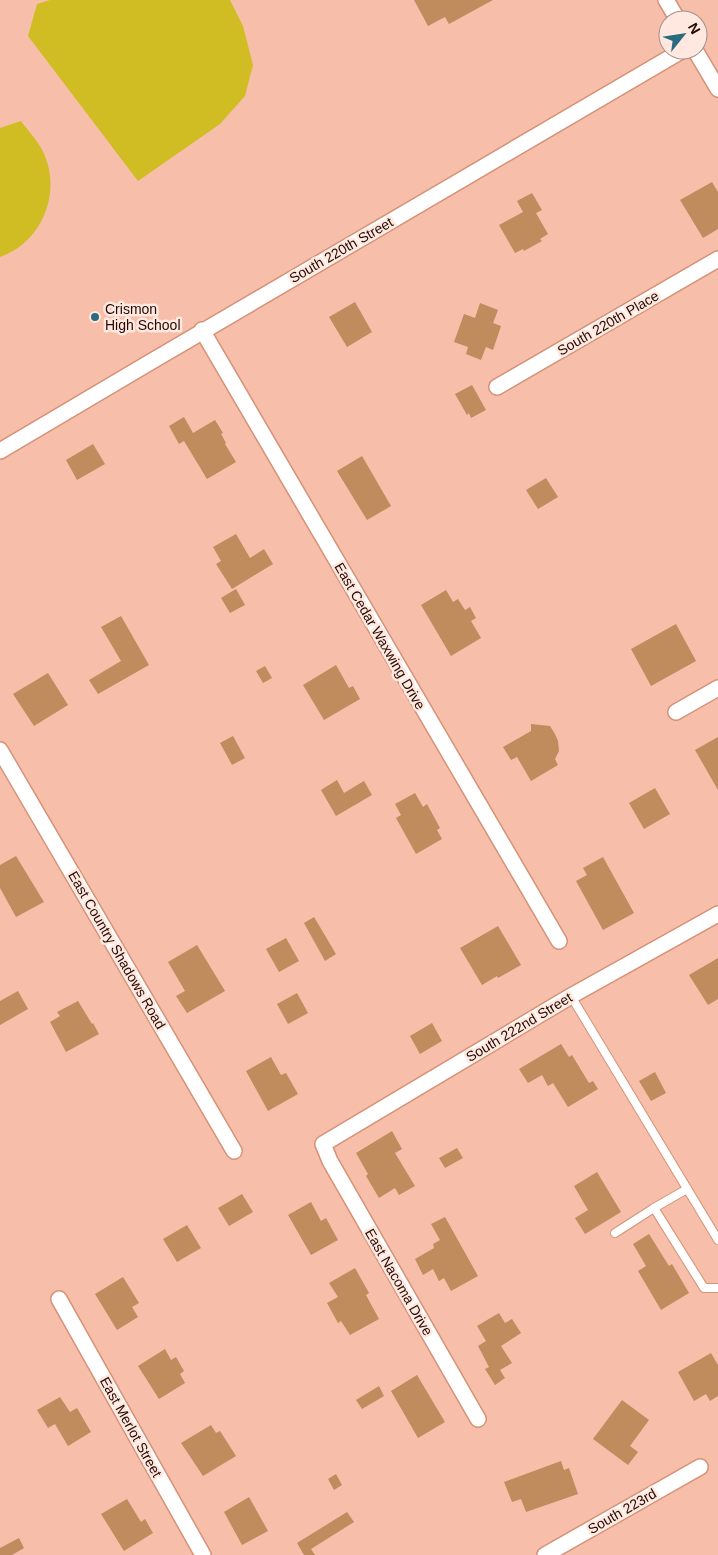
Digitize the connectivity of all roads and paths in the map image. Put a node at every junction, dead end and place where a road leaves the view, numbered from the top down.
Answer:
1 (666, 60) edge
2 (701, 60) edge
3 (718, 89) edge
4 (718, 259) edge
5 (202, 330) junction
6 (498, 387) dead end
7 (0, 451) edge
8 (718, 688) edge
9 (676, 712) dead end
10 (0, 750) edge
11 (718, 914) edge
12 (559, 941) dead end
13 (571, 996) junction
14 (323, 1144) joint
15 (234, 1151) dead end
16 (687, 1189) junction
17 (654, 1208) junction
18 (614, 1233) dead end
19 (718, 1240) edge
20 (718, 1288) edge
21 (59, 1299) dead end
22 (478, 1419) dead end
23 (700, 1467) dead end
24 (204, 1555) edge
25 (545, 1555) edge

1 - 5 street, South 220th Street
2 - 3 street
4 - 6 street, South 220th Place
5 - 7 street, South 220th Street
5 - 12 street, East Cedar Waxwing Drive
8 - 9 street
10 - 15 street, East Country Shadows Road
11 - 13 street, South 222nd Street
13 - 14 street, South 222nd Street
13 - 16 lane
14 - 22 street, East Nacoma Drive
16 - 17 lane
16 - 19 lane
17 - 18 lane
17 - 20 lane
21 - 24 street, East Merlot Street
23 - 25 street, South 223rd

